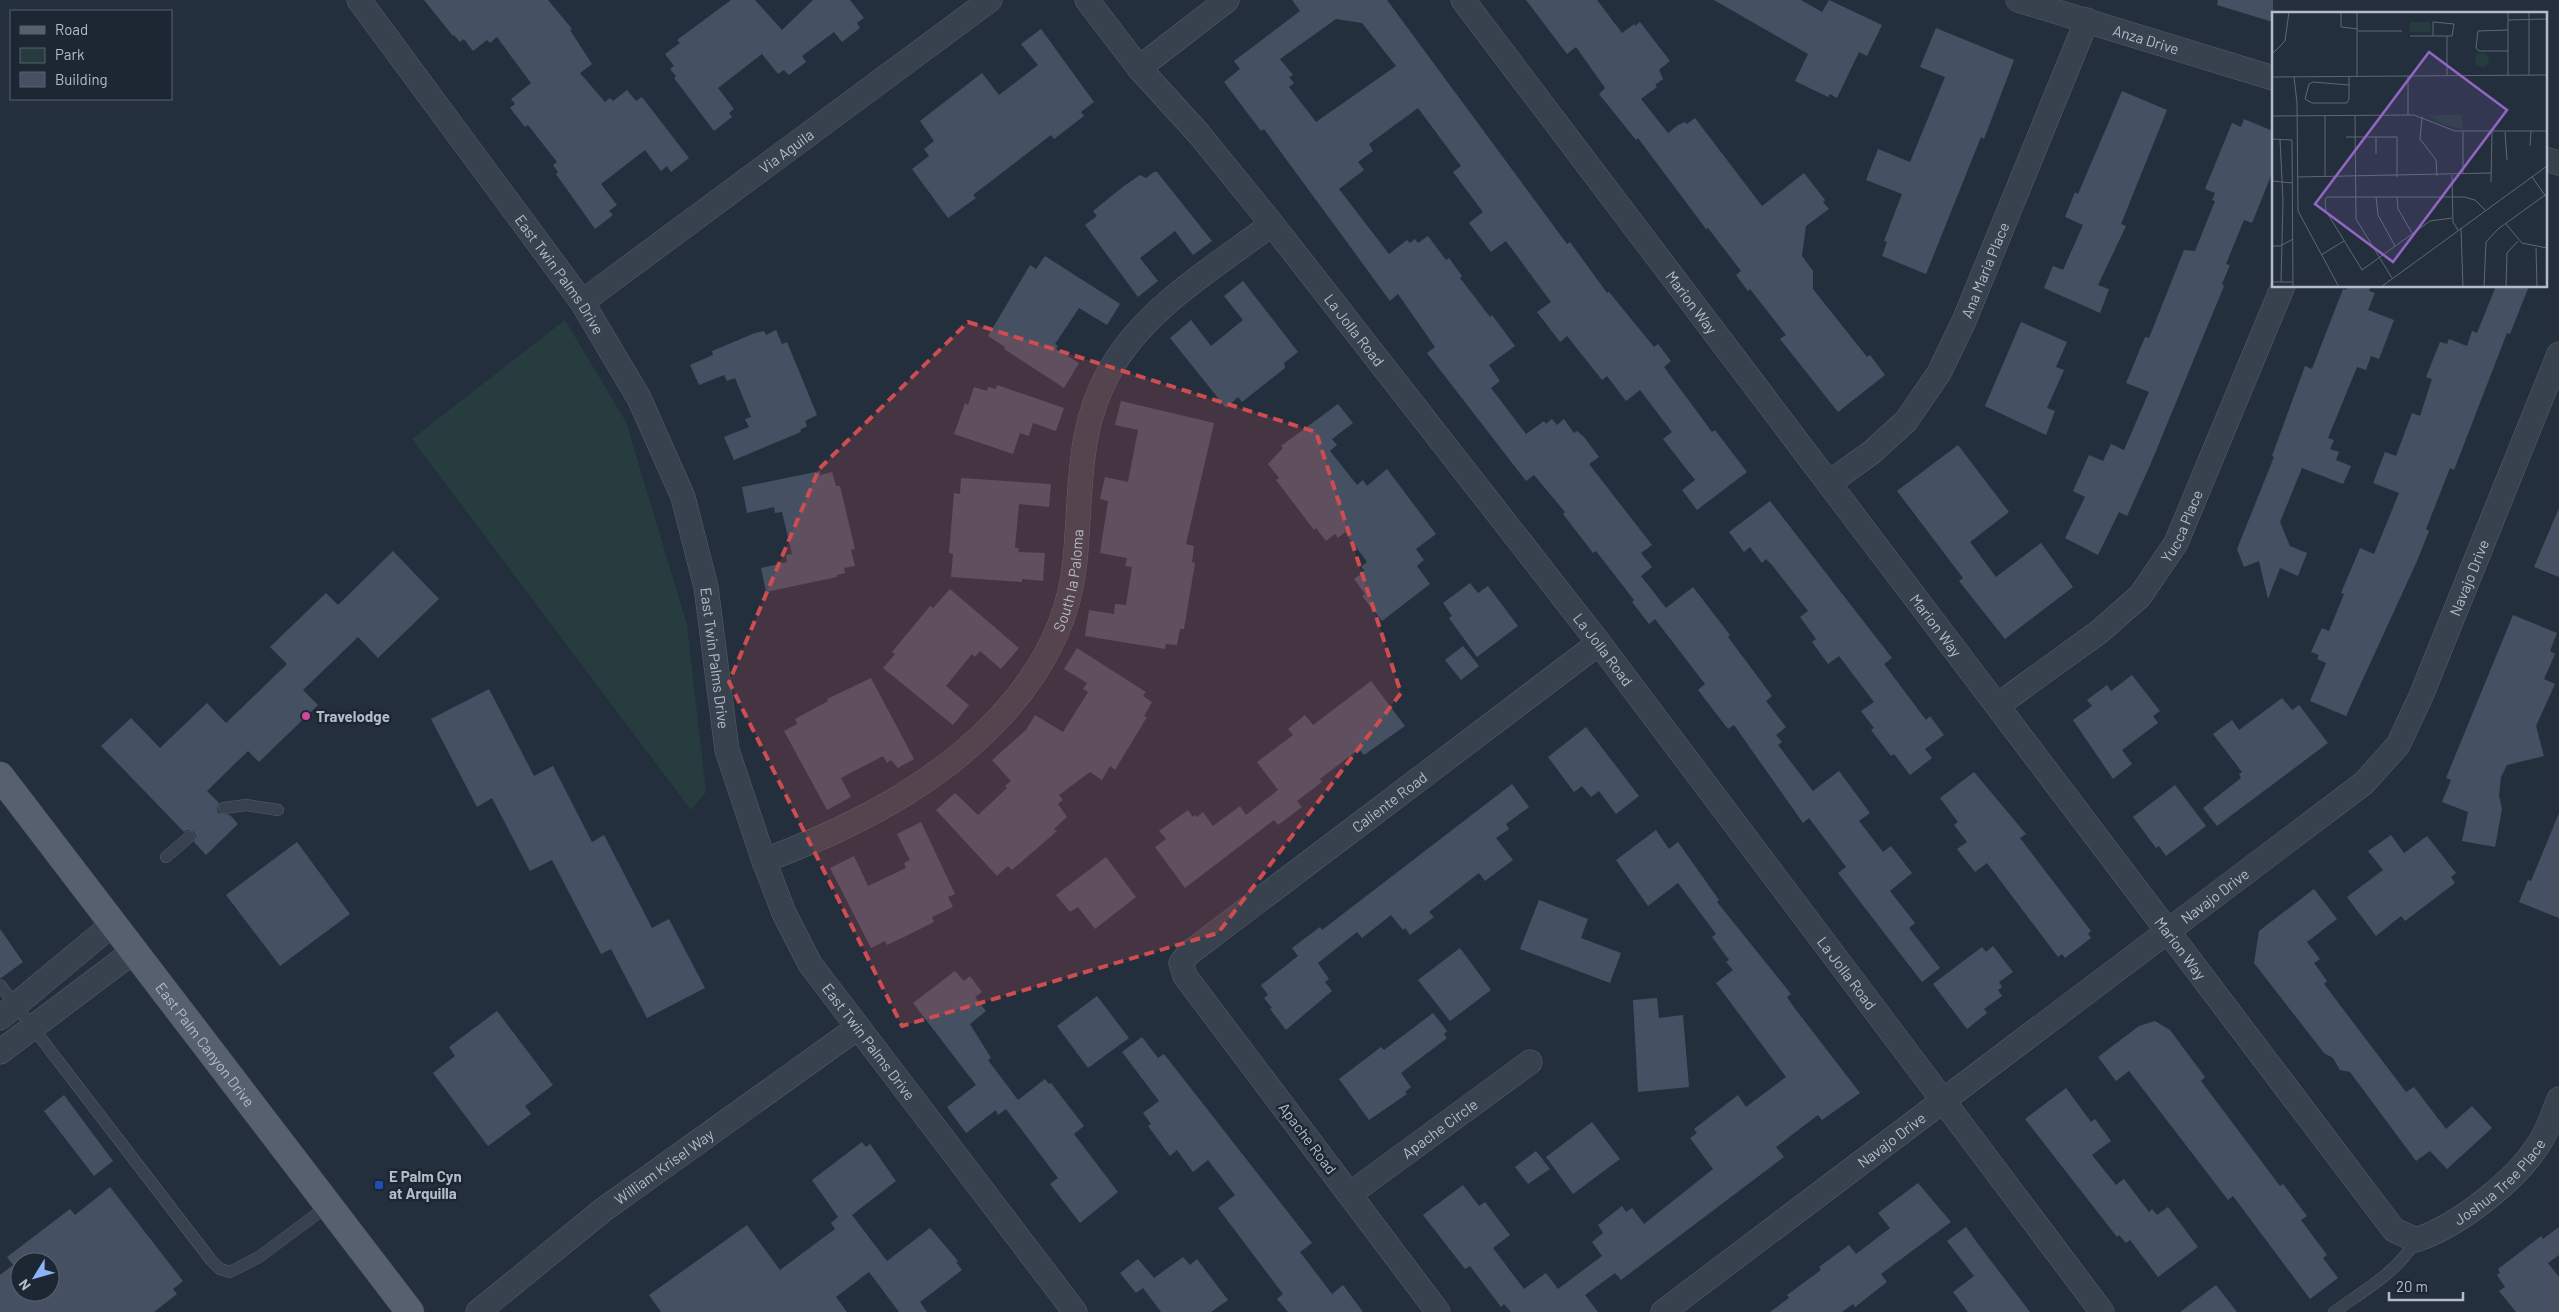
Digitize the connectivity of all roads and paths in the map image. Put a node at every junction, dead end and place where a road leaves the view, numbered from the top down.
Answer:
1 (359, 0) edge
2 (990, 0) edge
3 (1087, 0) edge
4 (1227, 0) edge
5 (1463, 0) edge
6 (2018, 0) edge
7 (2087, 20) junction
8 (1139, 68) junction
9 (2272, 78) edge
10 (2546, 159) edge
11 (2559, 163) edge
12 (1272, 224) junction
13 (2282, 288) edge
14 (582, 302) junction
15 (2559, 354) edge
16 (1829, 483) junction
17 (1599, 643) junction
18 (1998, 705) junction
19 (0, 776) edge
20 (224, 808) dead end
21 (278, 810) dead end
22 (188, 837) dead end
23 (166, 857) dead end
24 (764, 861) junction
25 (113, 924) junction
26 (2166, 931) junction
27 (134, 951) junction
28 (1181, 963) joint
29 (0, 984) edge
30 (8, 1012) edge
31 (32, 1028) junction
32 (857, 1028) junction
33 (0, 1052) edge
34 (1530, 1062) dead end
35 (2559, 1099) edge
36 (1941, 1100) junction
37 (1350, 1194) junction
38 (329, 1205) junction
39 (2416, 1240) junction
40 (410, 1312) edge
41 (478, 1312) edge
42 (1075, 1312) edge
43 (1438, 1312) edge
44 (1663, 1312) edge
45 (2102, 1312) edge
46 (2334, 1312) edge

1 - 14 street, East Twin Palms Drive
2 - 14 street, Via Aguila
3 - 8 street, La Jolla Road
4 - 8 street
5 - 16 street, Marion Way
6 - 7 street, Anza Drive
7 - 9 street, Anza Drive
7 - 16 street, Ana Maria Place
8 - 12 street, La Jolla Road
10 - 11 street
12 - 17 street, La Jolla Road
12 - 24 street, South la Paloma
13 - 18 street, Yucca Place
14 - 24 street, East Twin Palms Drive
15 - 26 street, Navajo Drive
16 - 18 street, Marion Way
17 - 28 street, Caliente Road
17 - 36 street, La Jolla Road
18 - 26 street, Marion Way
19 - 25 main road, East Palm Canyon Drive
20 - 21 lane
22 - 23 lane
24 - 32 street, East Twin Palms Drive
25 - 27 main road, East Palm Canyon Drive
25 - 30 street
26 - 36 street, Navajo Drive
26 - 39 street, Marion Way
27 - 31 street
27 - 38 main road, East Palm Canyon Drive
28 - 37 street, Apache Road
29 - 30 lane
30 - 31 lane
31 - 33 street
31 - 38 lane
32 - 41 street, William Krisel Way
32 - 42 street, East Twin Palms Drive
34 - 37 street, Apache Circle
35 - 39 street, Joshua Tree Place
36 - 44 street, Navajo Drive
36 - 45 street, La Jolla Road
37 - 43 street, Apache Road
38 - 40 main road, East Palm Canyon Drive
39 - 46 lane

